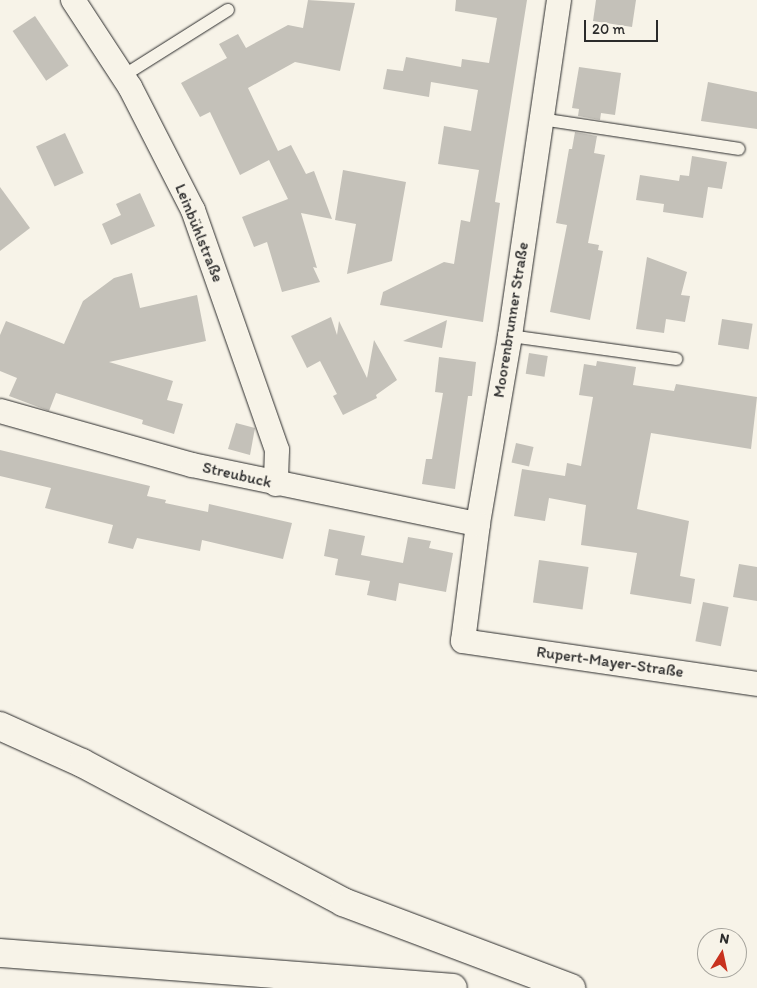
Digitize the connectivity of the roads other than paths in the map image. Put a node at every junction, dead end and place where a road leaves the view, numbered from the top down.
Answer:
1 (73, 0) edge
2 (559, 0) edge
3 (228, 10) dead end
4 (123, 76) junction
5 (541, 119) junction
6 (739, 149) dead end
7 (510, 336) junction
8 (676, 360) dead end
9 (0, 411) edge
10 (276, 484) junction
11 (478, 524) junction
12 (463, 641) joint
13 (757, 684) edge
14 (0, 726) edge
15 (0, 954) edge
16 (453, 988) edge
17 (570, 988) edge

1 - 4 street, Leinbühlstraße
2 - 5 street, Moorenbrunner Straße
3 - 4 lane
4 - 10 street, Leinbühlstraße
5 - 6 lane
5 - 7 street, Moorenbrunner Straße
7 - 8 lane
7 - 11 street, Moorenbrunner Straße
9 - 10 street, Streubuck
10 - 11 street, Streubuck
11 - 12 street, Moorenbrunner Straße
12 - 13 street, Rupert-Mayer-Straße
14 - 17 highway
15 - 16 highway

